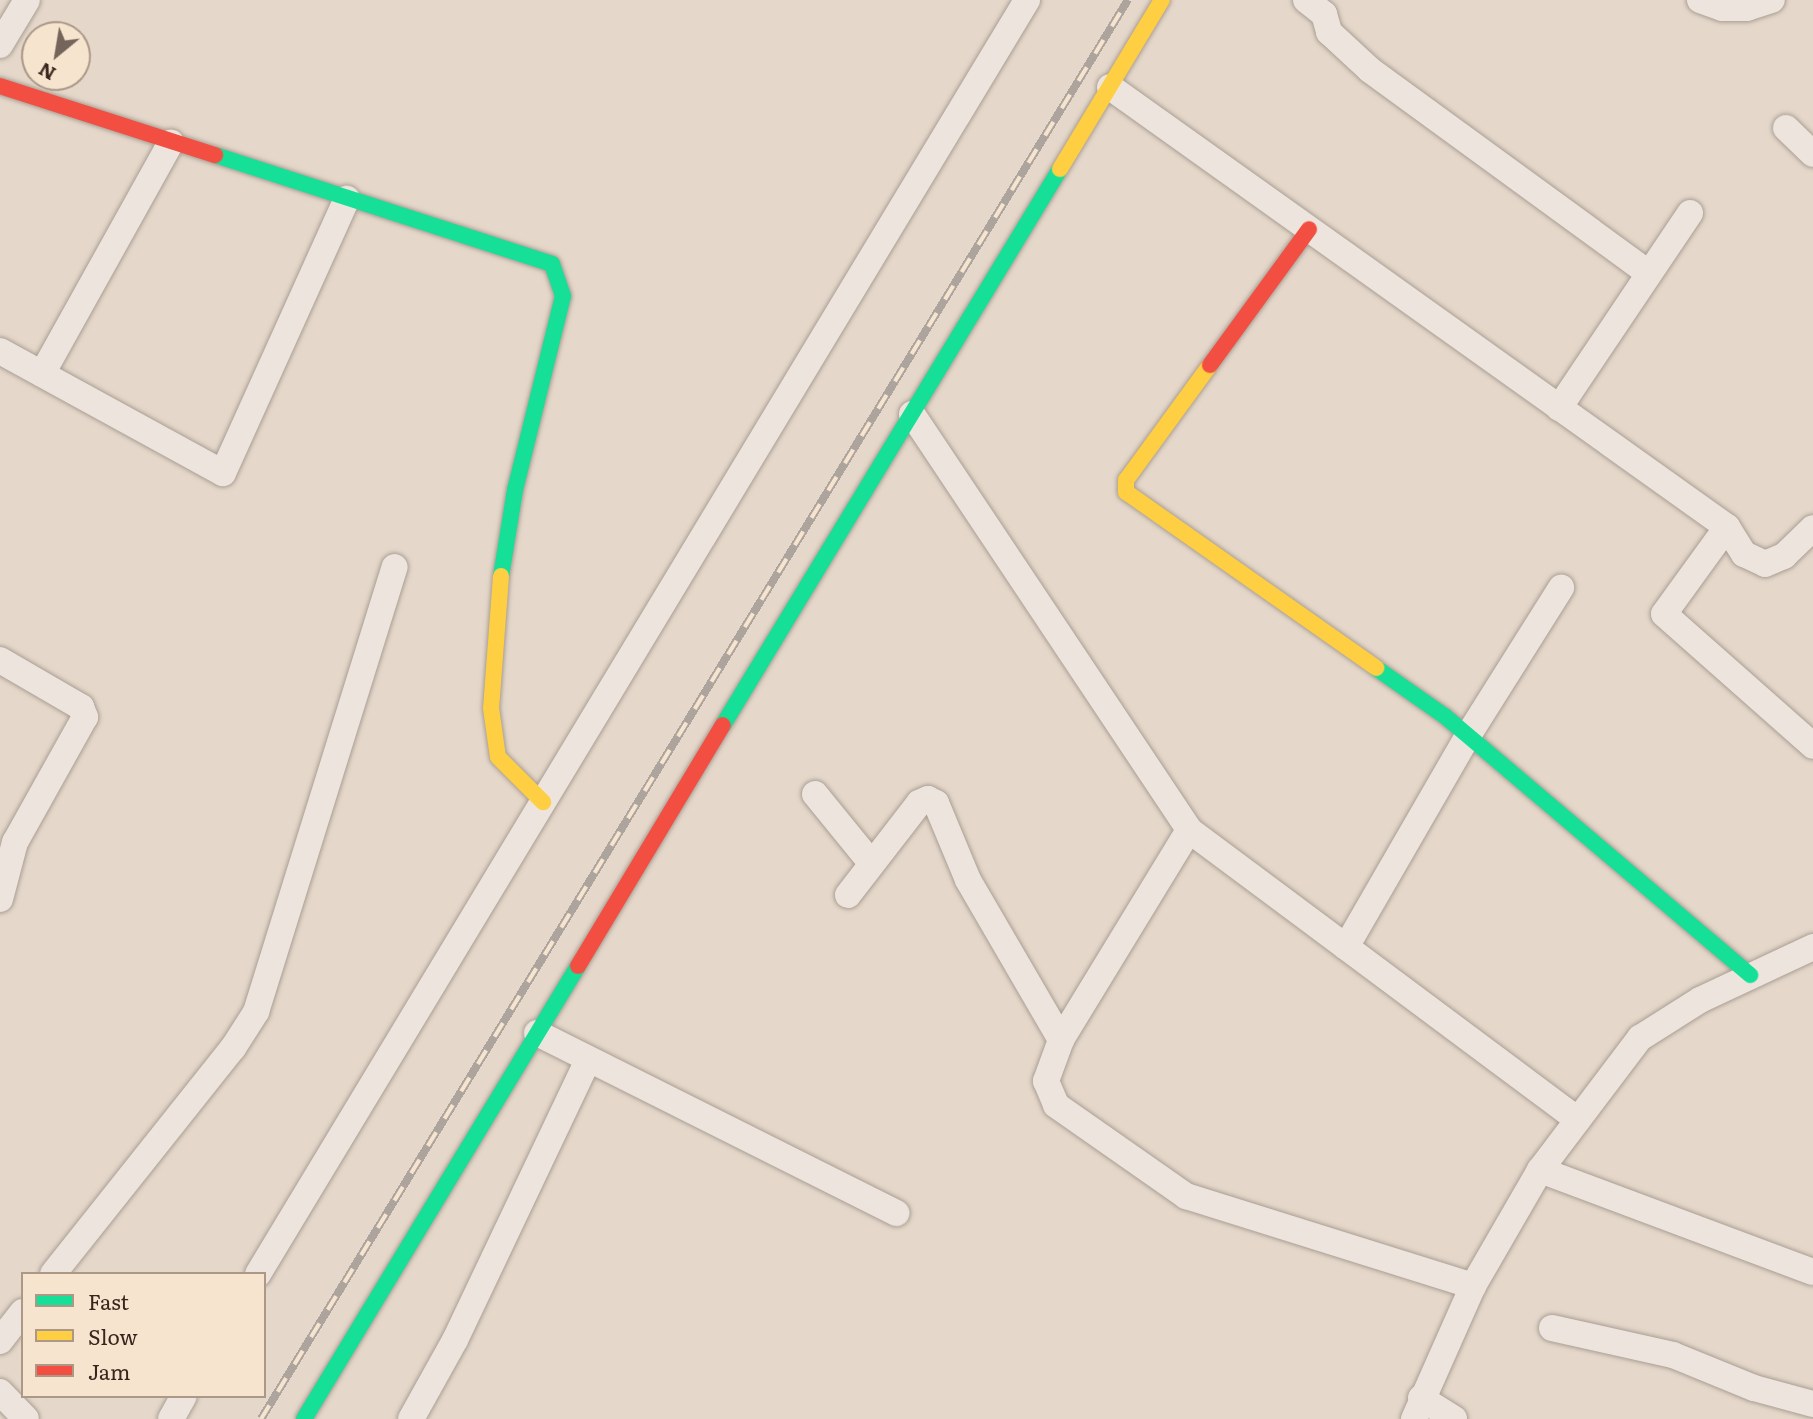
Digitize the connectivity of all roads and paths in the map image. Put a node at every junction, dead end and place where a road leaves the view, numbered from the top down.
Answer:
1 (27, 0) edge
2 (1027, 0) edge
3 (1163, 0) edge
4 (1306, 0) edge
5 (1700, 0) edge
6 (1772, 0) edge
7 (0, 45) edge
8 (0, 86) edge
9 (1110, 87) junction
10 (1786, 128) dead end
11 (171, 142) junction
12 (1813, 154) edge
13 (347, 199) junction
14 (1690, 213) dead end
15 (1309, 229) junction
16 (1648, 272) junction
17 (0, 351) edge
18 (42, 374) junction
19 (1559, 408) junction
20 (912, 414) junction
21 (1727, 527) junction
22 (1813, 528) edge
23 (395, 567) dead end
24 (1561, 588) dead end
25 (0, 660) edge
26 (1469, 734) junction
27 (1813, 746) edge
28 (815, 794) dead end
29 (543, 802) junction
30 (1189, 830) junction
31 (871, 863) junction
32 (848, 895) dead end
33 (0, 899) edge
34 (1346, 947) junction
35 (1813, 947) edge
36 (1750, 975) junction
37 (537, 1033) junction
38 (1061, 1040) junction
39 (588, 1060) junction
40 (1578, 1120) junction
41 (1540, 1170) junction
42 (897, 1213) dead end
43 (55, 1272) edge
44 (259, 1272) edge
45 (1813, 1272) edge
46 (1474, 1286) junction
47 (21, 1315) edge
48 (1552, 1328) dead end
49 (0, 1341) edge
50 (183, 1398) edge
51 (1813, 1404) edge
52 (1418, 1409) edge
53 (170, 1419) edge
54 (304, 1419) edge
55 (411, 1419) edge
56 (1454, 1419) edge

1 - 7 street
2 - 29 street
3 - 9 street
4 - 16 street
5 - 6 street
8 - 11 street
9 - 15 street
9 - 20 street
10 - 12 street
11 - 13 street
11 - 18 street
13 - 18 street
13 - 29 street
14 - 16 street
15 - 19 street
15 - 26 street
16 - 19 street
17 - 18 street
19 - 21 street
20 - 30 street
20 - 37 street
21 - 22 street
21 - 27 street
23 - 43 street
24 - 26 street
25 - 33 street
26 - 34 street
26 - 36 street
28 - 31 street
29 - 44 street
30 - 34 street
30 - 38 street
31 - 32 street
31 - 38 street
34 - 40 street
35 - 36 street
36 - 40 street
37 - 39 street
37 - 54 street
38 - 46 street
39 - 42 street
39 - 55 street
40 - 41 street
41 - 45 street
41 - 46 street
46 - 52 street
47 - 49 street
48 - 51 street
50 - 53 street
52 - 56 street

